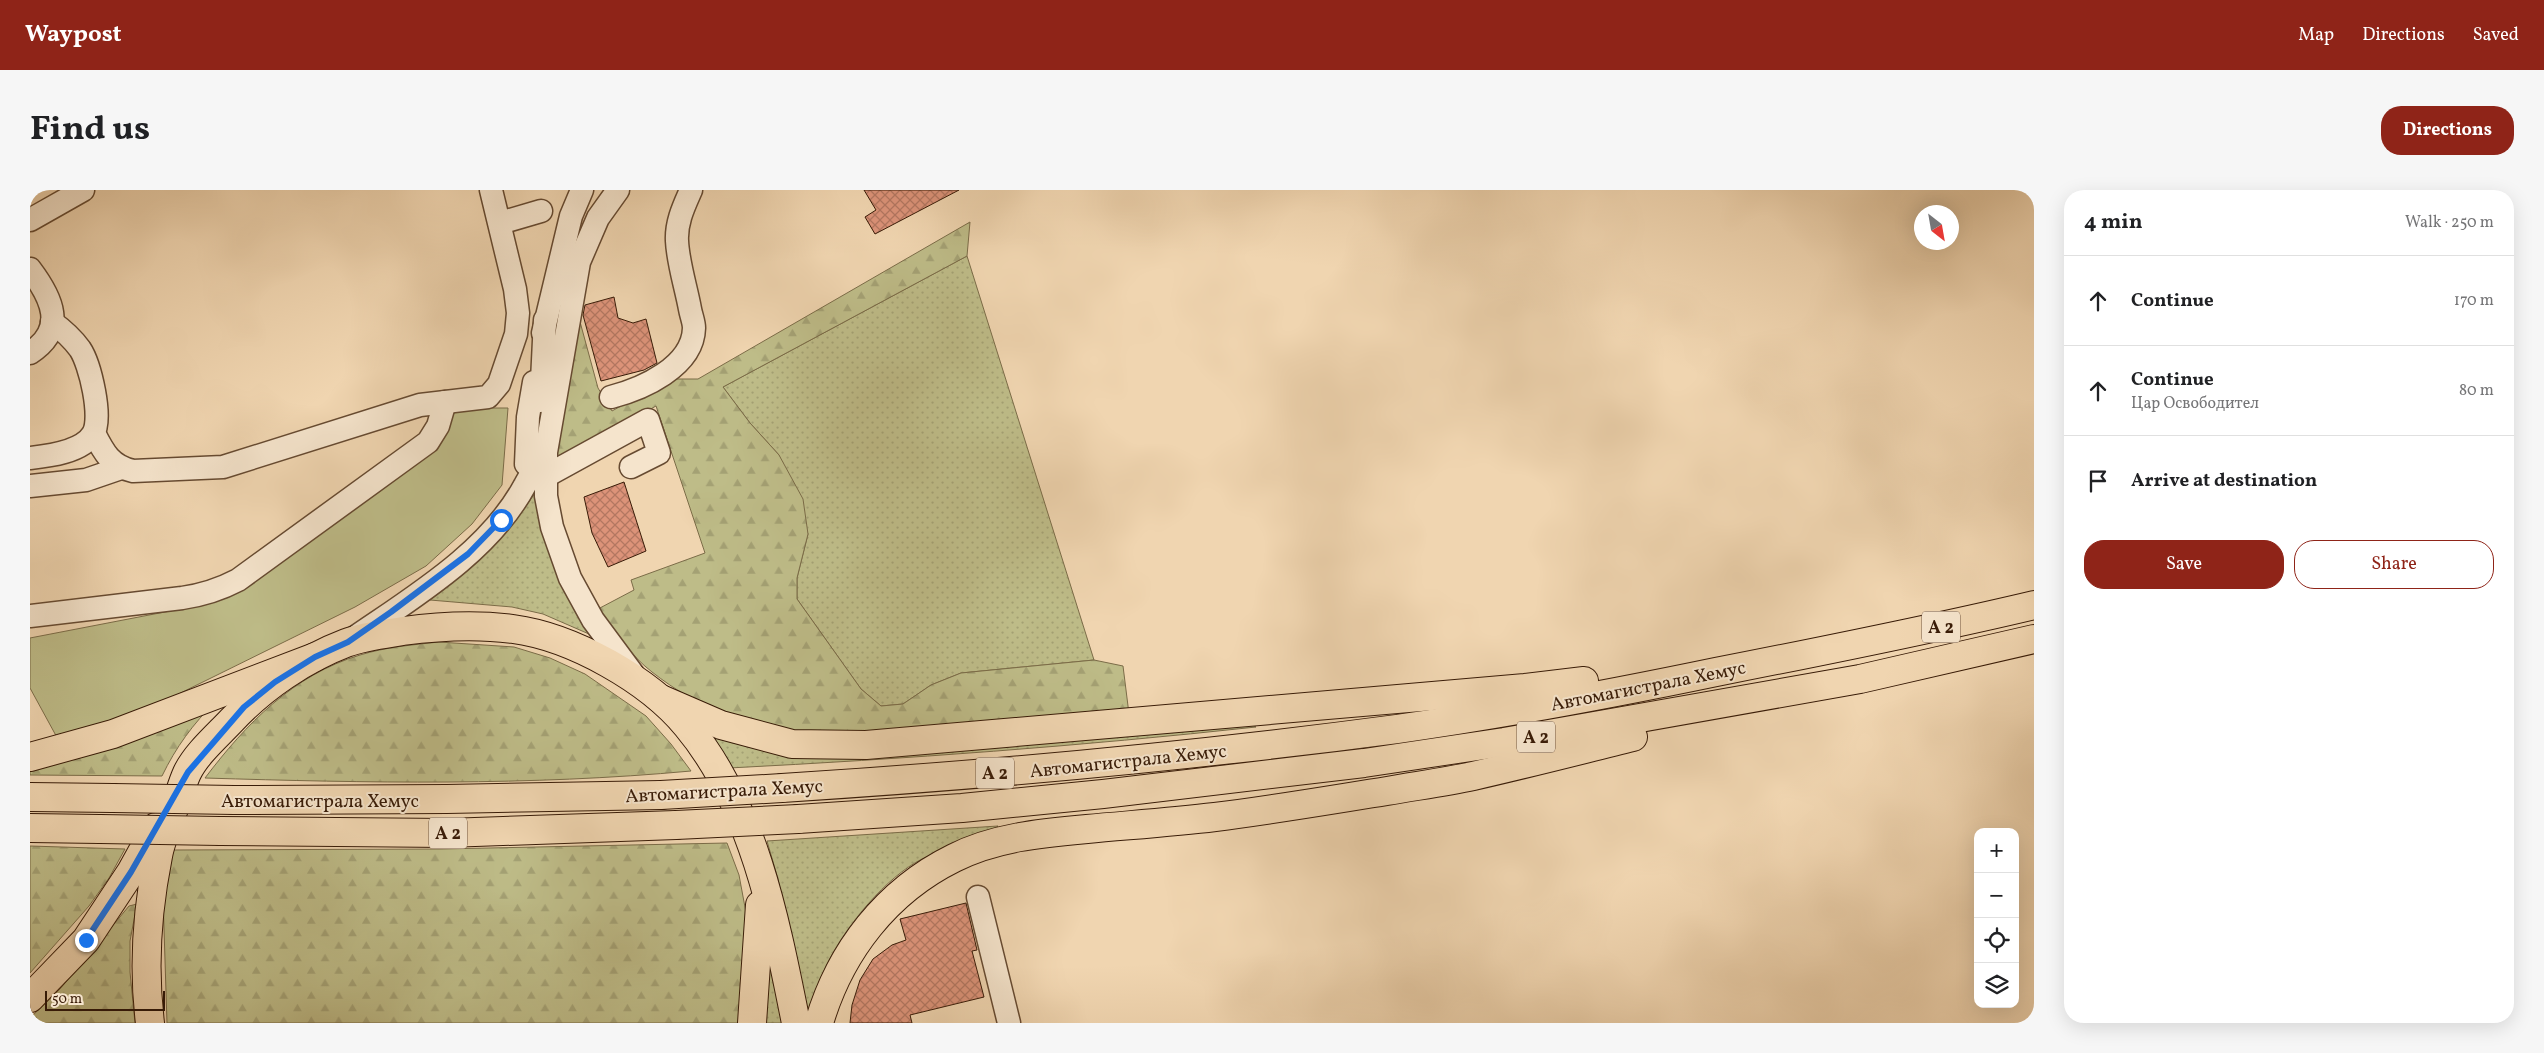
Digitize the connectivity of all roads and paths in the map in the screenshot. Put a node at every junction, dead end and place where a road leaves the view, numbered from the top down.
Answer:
1 (83, 190) edge
2 (491, 190) edge
3 (582, 190) edge
4 (691, 190) edge
5 (612, 198) edge
6 (541, 210) dead end
7 (30, 220) edge
8 (500, 223) junction
9 (30, 269) edge
10 (52, 322) junction
11 (694, 328) junction
12 (30, 354) edge
13 (683, 379) dead end
14 (611, 397) dead end
15 (445, 402) junction
16 (94, 433) junction
17 (30, 458) edge
18 (631, 467) dead end
19 (121, 468) junction
20 (546, 476) junction
21 (30, 486) edge
22 (2034, 605) edge
23 (30, 616) edge
24 (2034, 639) edge
25 (348, 642) junction
26 (1847, 646) junction
27 (315, 657) junction
28 (1860, 679) junction
29 (638, 680) junction
30 (661, 699) junction
31 (30, 757) edge
32 (188, 772) junction
33 (30, 797) edge
34 (30, 828) edge
35 (761, 879) junction
36 (978, 898) dead end
37 (30, 998) edge
38 (150, 1023) edge
39 (752, 1023) edge
40 (796, 1023) edge
41 (819, 1023) edge
42 (1010, 1023) edge

1 - 7 street
2 - 8 street
3 - 25 street
4 - 11 street
5 - 20 street
6 - 8 street
8 - 15 street
9 - 10 street
10 - 12 street
10 - 16 street
11 - 13 street
11 - 14 street
15 - 19 street
15 - 23 street
16 - 17 street
16 - 19 street
18 - 20 street
19 - 21 street
20 - 29 street
22 - 26 main road, Автомагистрала Хемус / A 2
24 - 28 main road, Автомагистрала Хемус / A 2
25 - 27 main road
25 - 29 main road
26 - 30 main road
26 - 33 main road, Автомагистрала Хемус / A 2, bridge
27 - 31 main road
27 - 32 main road
28 - 34 main road, Автомагистрала Хемус / A 2, bridge
28 - 41 main road
29 - 30 main road
30 - 35 main road
32 - 37 main road
32 - 38 main road
35 - 39 main road
35 - 40 main road
36 - 42 street

